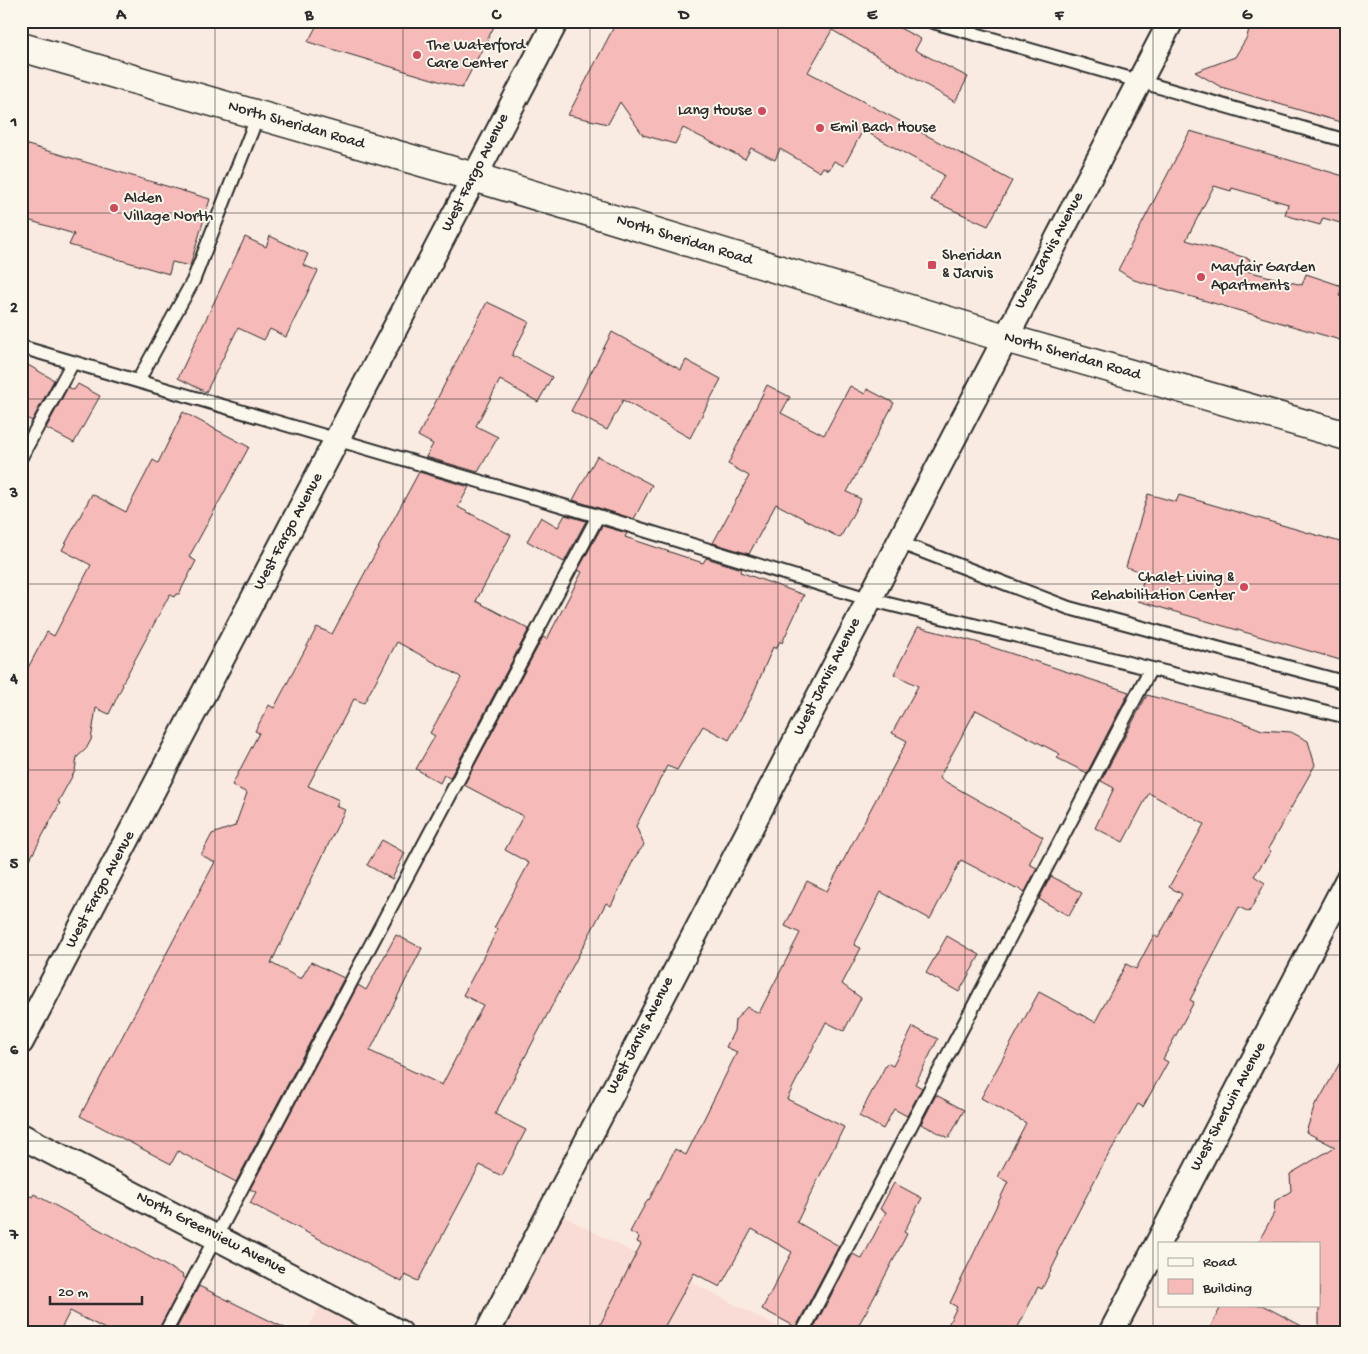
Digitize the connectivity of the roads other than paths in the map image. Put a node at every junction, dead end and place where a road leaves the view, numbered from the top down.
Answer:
1 (556, 21) edge
2 (1171, 21) edge
3 (937, 22) edge
4 (21, 47) edge
5 (1138, 83) junction
6 (258, 115) junction
7 (1347, 141) edge
8 (474, 177) junction
9 (1005, 338) junction
10 (21, 347) edge
11 (73, 362) junction
12 (138, 381) junction
13 (1347, 436) edge
14 (337, 440) junction
15 (21, 457) edge
16 (598, 516) junction
17 (898, 542) junction
18 (868, 599) junction
19 (1150, 670) junction
20 (1347, 683) edge
21 (1347, 717) edge
22 (1347, 881) edge
23 (21, 1042) edge
24 (21, 1136) edge
25 (216, 1237) junction
26 (165, 1333) edge
27 (400, 1333) edge
28 (487, 1333) edge
29 (802, 1333) edge
30 (1110, 1333) edge

1 - 8 street, West Fargo Avenue
2 - 5 street, West Jarvis Avenue
3 - 5 lane
4 - 6 main road, North Sheridan Road
5 - 7 lane
5 - 9 street, West Jarvis Avenue
6 - 8 main road, North Sheridan Road
6 - 12 lane
8 - 9 main road, North Sheridan Road
8 - 14 street, West Fargo Avenue
9 - 13 main road, North Sheridan Road
9 - 17 street, West Jarvis Avenue
10 - 11 lane
11 - 12 lane
11 - 15 lane
12 - 14 lane
14 - 16 lane
14 - 23 street, West Fargo Avenue
16 - 18 lane
16 - 25 lane
17 - 18 street, West Jarvis Avenue
17 - 20 lane
18 - 19 lane
18 - 28 street, West Jarvis Avenue
19 - 21 lane
19 - 29 lane
22 - 30 street, West Sherwin Avenue
24 - 25 street, North Greenview Avenue
25 - 26 lane
25 - 27 street, North Greenview Avenue

